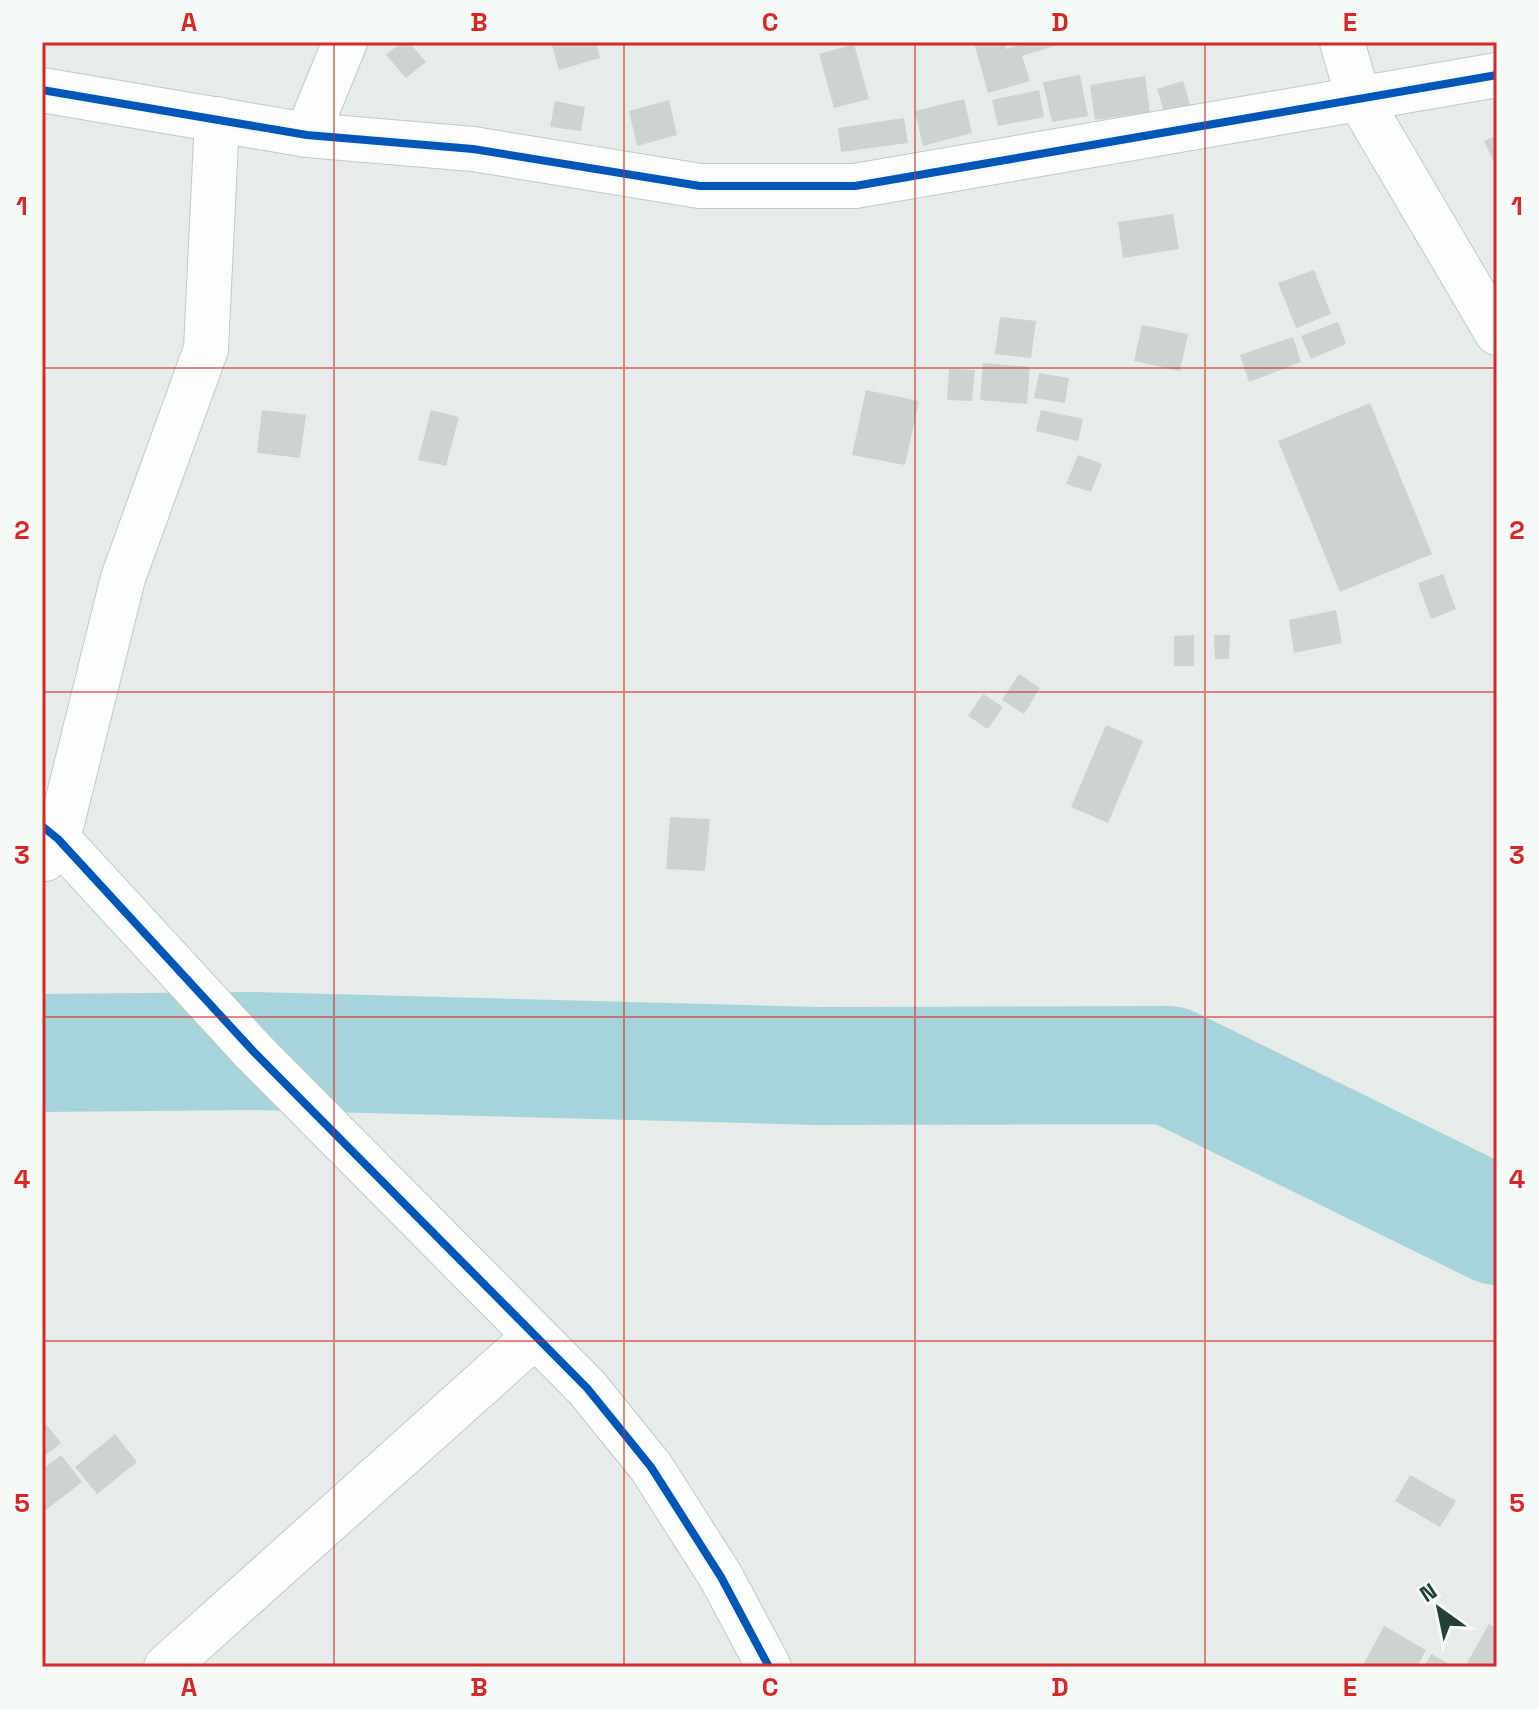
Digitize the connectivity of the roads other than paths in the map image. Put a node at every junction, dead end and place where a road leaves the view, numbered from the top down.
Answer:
1 (345, 42) edge
2 (1342, 42) edge
3 (1497, 75) edge
4 (42, 90) edge
5 (1358, 97) junction
6 (217, 119) junction
7 (307, 135) junction
8 (1497, 333) edge
9 (47, 843) edge
10 (535, 1336) junction
11 (166, 1667) edge
12 (769, 1667) edge

1 - 7 street
2 - 5 street
3 - 5 street
4 - 6 street
5 - 7 street
5 - 8 street
6 - 7 street
6 - 9 street
9 - 10 street
10 - 11 street
10 - 12 street

